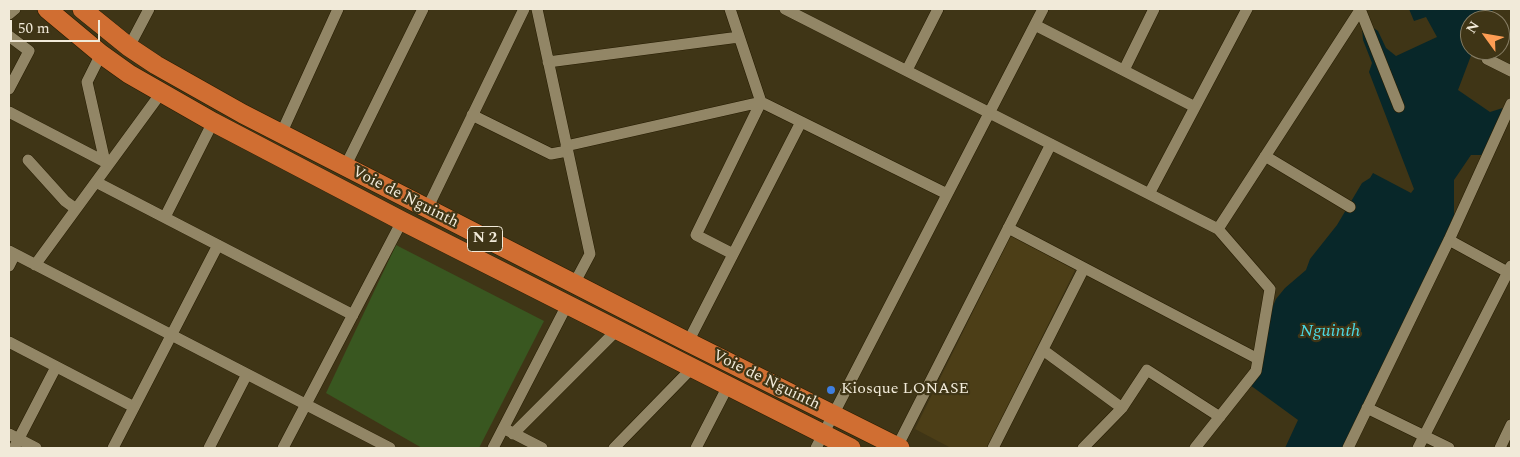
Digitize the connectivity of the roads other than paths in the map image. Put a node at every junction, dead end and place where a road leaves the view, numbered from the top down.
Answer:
1 (15, 9) edge
2 (47, 9) edge
3 (149, 9) edge
4 (338, 9) edge
5 (424, 9) edge
6 (524, 9) edge
7 (536, 9) edge
8 (730, 9) edge
9 (785, 9) edge
10 (938, 9) edge
11 (1043, 9) edge
12 (1246, 9) edge
13 (1360, 9) edge
14 (1150, 11) edge
15 (87, 13) edge
16 (9, 14) edge
17 (1035, 25) junction
18 (77, 34) junction
19 (9, 36) edge
20 (739, 37) junction
21 (130, 47) junction
22 (101, 54) junction
23 (1489, 60) edge
24 (548, 62) junction
25 (907, 70) junction
26 (1124, 70) junction
27 (1511, 71) edge
28 (9, 89) edge
29 (161, 93) junction
30 (761, 102) junction
31 (1511, 104) edge
32 (1195, 107) junction
33 (1399, 107) dead end
34 (9, 112) edge
35 (990, 112) junction
36 (472, 115) junction
37 (213, 122) junction
38 (801, 122) junction
39 (281, 134) junction
40 (1051, 144) junction
41 (566, 149) junction
42 (1265, 156) junction
43 (28, 160) dead end
44 (107, 163) junction
45 (345, 167) junction
46 (96, 182) junction
47 (947, 194) junction
48 (1149, 194) junction
49 (1350, 207) dead end
50 (76, 209) junction
51 (427, 209) junction
52 (165, 217) junction
53 (402, 221) junction
54 (1008, 228) junction
55 (1218, 229) junction
56 (1449, 240) junction
57 (218, 245) junction
58 (12, 253) edge
59 (733, 254) junction
60 (35, 265) junction
61 (9, 266) edge
62 (1084, 268) junction
63 (1510, 271) edge
64 (574, 284) junction
65 (568, 305) junction
66 (353, 315) junction
67 (617, 330) junction
68 (171, 335) junction
69 (9, 342) edge
70 (688, 342) junction
71 (1042, 350) junction
72 (1258, 359) junction
73 (56, 367) junction
74 (692, 368) junction
75 (247, 374) junction
76 (728, 386) junction
77 (305, 404) junction
78 (134, 407) junction
79 (1122, 408) junction
80 (1368, 408) junction
81 (834, 414) junction
82 (1220, 417) junction
83 (1511, 425) edge
84 (508, 431) junction
85 (1424, 436) junction
86 (14, 441) edge
87 (819, 441) edge
88 (36, 448) edge
89 (113, 448) edge
90 (209, 448) edge
91 (282, 448) edge
92 (388, 448) edge
93 (493, 448) edge
94 (542, 448) edge
95 (614, 448) edge
96 (696, 448) edge
97 (851, 448) edge
98 (899, 448) edge
99 (993, 448) edge
100 (1082, 448) edge
101 (1195, 448) edge
102 (1348, 448) edge
103 (1418, 448) edge
104 (1449, 448) edge
105 (1500, 448) edge

1 - 16 street
2 - 18 highway, Voie de Nguinth / N 2
3 - 21 street
4 - 39 street
5 - 45 street
6 - 36 street
7 - 24 street
8 - 20 street
9 - 25 street
10 - 25 street
11 - 17 street
12 - 32 street
13 - 33 street
13 - 42 street
14 - 26 street
15 - 18 highway
15 - 21 highway, Voie de Nguinth / N 2
17 - 26 street
17 - 35 street
18 - 22 highway, Voie de Nguinth / N 2
19 - 28 street
20 - 24 street
20 - 30 street
21 - 39 highway, Voie de Nguinth / N 2
22 - 29 highway, Voie de Nguinth / N 2
22 - 44 street
23 - 27 street
24 - 41 street
25 - 35 street
26 - 32 street
29 - 37 highway, Voie de Nguinth / N 2
29 - 44 street
30 - 38 street
30 - 41 street
30 - 59 street
31 - 56 street
32 - 48 street
34 - 44 street
35 - 40 street
35 - 47 street
36 - 41 street
36 - 51 street
37 - 52 street
37 - 53 highway, Voie de Nguinth / N 2
38 - 47 street
38 - 59 street
39 - 45 highway, Voie de Nguinth / N 2
40 - 48 street
40 - 54 street
41 - 64 street
42 - 49 street
42 - 55 street
43 - 50 street
44 - 46 street
45 - 51 highway, Voie de Nguinth / N 2
46 - 50 street
46 - 52 street
47 - 81 street
48 - 55 street
50 - 60 street
51 - 64 highway, Voie de Nguinth / N 2
52 - 57 street
53 - 65 highway, Voie de Nguinth / N 2
53 - 66 street
54 - 62 street
54 - 98 street
55 - 72 street
56 - 63 street
56 - 80 street
57 - 66 street
57 - 68 street
58 - 60 street
58 - 61 street
59 - 70 street
60 - 68 street
62 - 71 street
62 - 72 street
63 - 85 street
64 - 70 highway, Voie de Nguinth / N 2
65 - 67 highway, Voie de Nguinth / N 2
65 - 84 street
66 - 77 street
67 - 74 highway, Voie de Nguinth / N 2
67 - 84 street
68 - 75 street
68 - 78 street
69 - 73 street
70 - 81 highway, Voie de Nguinth / N 2
71 - 79 street
71 - 99 street
72 - 82 street
73 - 78 street
73 - 86 street
74 - 76 highway, Voie de Nguinth / N 2
74 - 95 street
75 - 77 street
75 - 90 street
76 - 87 highway, Voie de Nguinth / N 2
76 - 96 street
77 - 91 street
77 - 92 street
78 - 89 street
79 - 82 street
79 - 100 street
80 - 85 street
80 - 102 street
81 - 87 street
81 - 98 highway, Voie de Nguinth / N 2
82 - 101 street
83 - 105 street
84 - 93 street
84 - 94 street
85 - 103 street
85 - 104 street
86 - 88 street
87 - 97 highway, Voie de Nguinth / N 2

